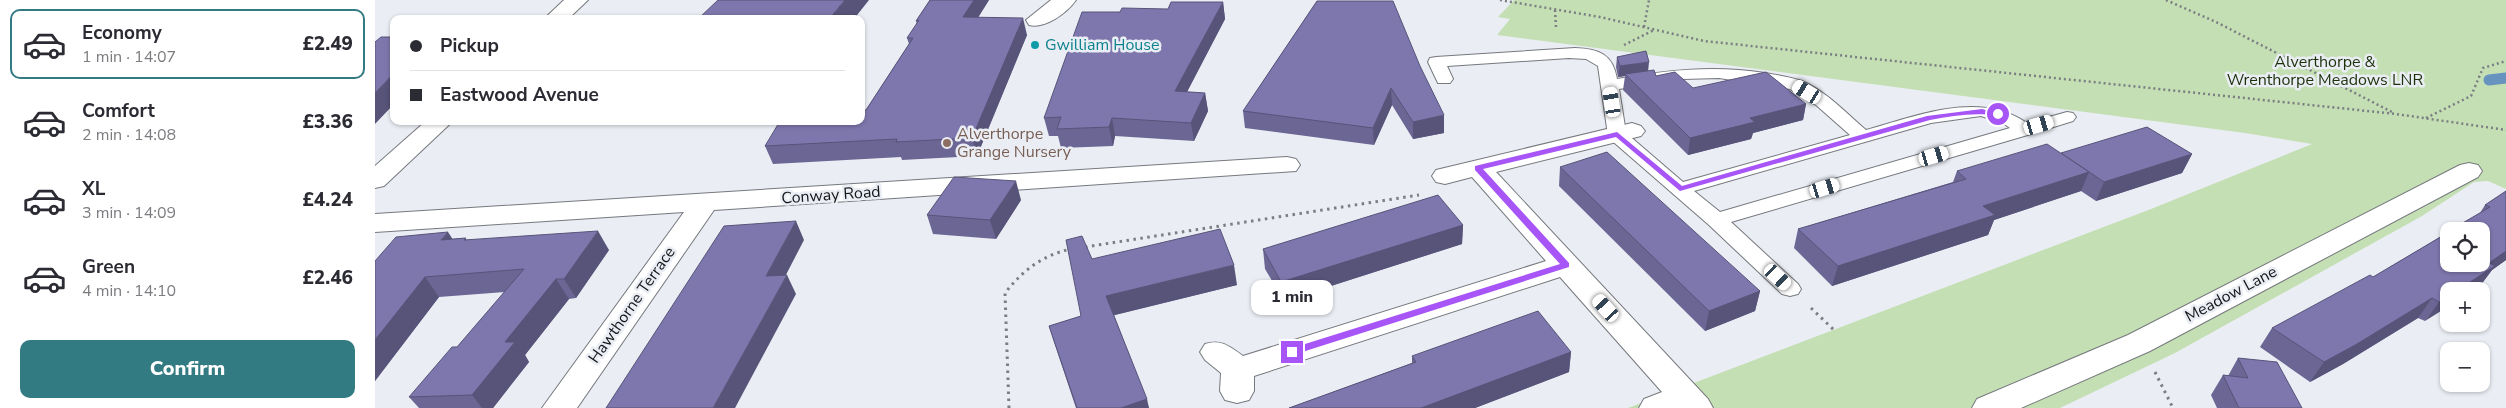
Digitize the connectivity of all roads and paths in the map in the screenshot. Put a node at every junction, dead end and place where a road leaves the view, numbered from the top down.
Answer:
1 (577, 0) edge
2 (1065, 0) edge
3 (1500, 0) edge
4 (1649, 0) edge
5 (2166, 0) edge
6 (560, 15) edge
7 (1037, 20) dead end
8 (1643, 27) junction
9 (2506, 61) edge
10 (1443, 79) dead end
11 (1609, 86) junction
12 (2396, 114) junction
13 (2067, 117) dead end
14 (2425, 118) junction
15 (437, 125) edge
16 (2025, 130) junction
17 (2506, 130) edge
18 (1625, 133) junction
19 (1863, 137) junction
20 (1287, 165) dead end
21 (1478, 168) junction
22 (2469, 171) dead end
23 (1445, 176) joint
24 (375, 180) edge
25 (1680, 189) junction
26 (705, 203) junction
27 (1716, 220) junction
28 (375, 223) edge
29 (1566, 265) junction
30 (1790, 289) dead end
31 (2139, 343) junction
32 (1230, 371) dead end
33 (1691, 402) edge
34 (1998, 407) edge
35 (559, 408) edge
36 (1009, 408) edge
37 (1655, 408) edge
38 (2173, 408) edge

1 - 6 street
2 - 7 street
3 - 8 path
4 - 8 path
5 - 12 path
8 - 12 path
9 - 14 path
10 - 11 lane
11 - 18 lane
11 - 19 lane
12 - 14 path
13 - 16 lane
14 - 17 path
15 - 24 street
16 - 19 lane
16 - 27 lane
18 - 21 street
18 - 25 lane
19 - 25 lane
20 - 26 street, Conway Road
21 - 23 street
21 - 29 street
22 - 31 street, Meadow Lane
23 - 36 path
25 - 27 lane
26 - 28 street, Conway Road
26 - 35 street, Hawthorne Terrace
27 - 30 lane
29 - 32 street
29 - 33 street
31 - 34 street, Meadow Lane
31 - 38 path
33 - 37 street

